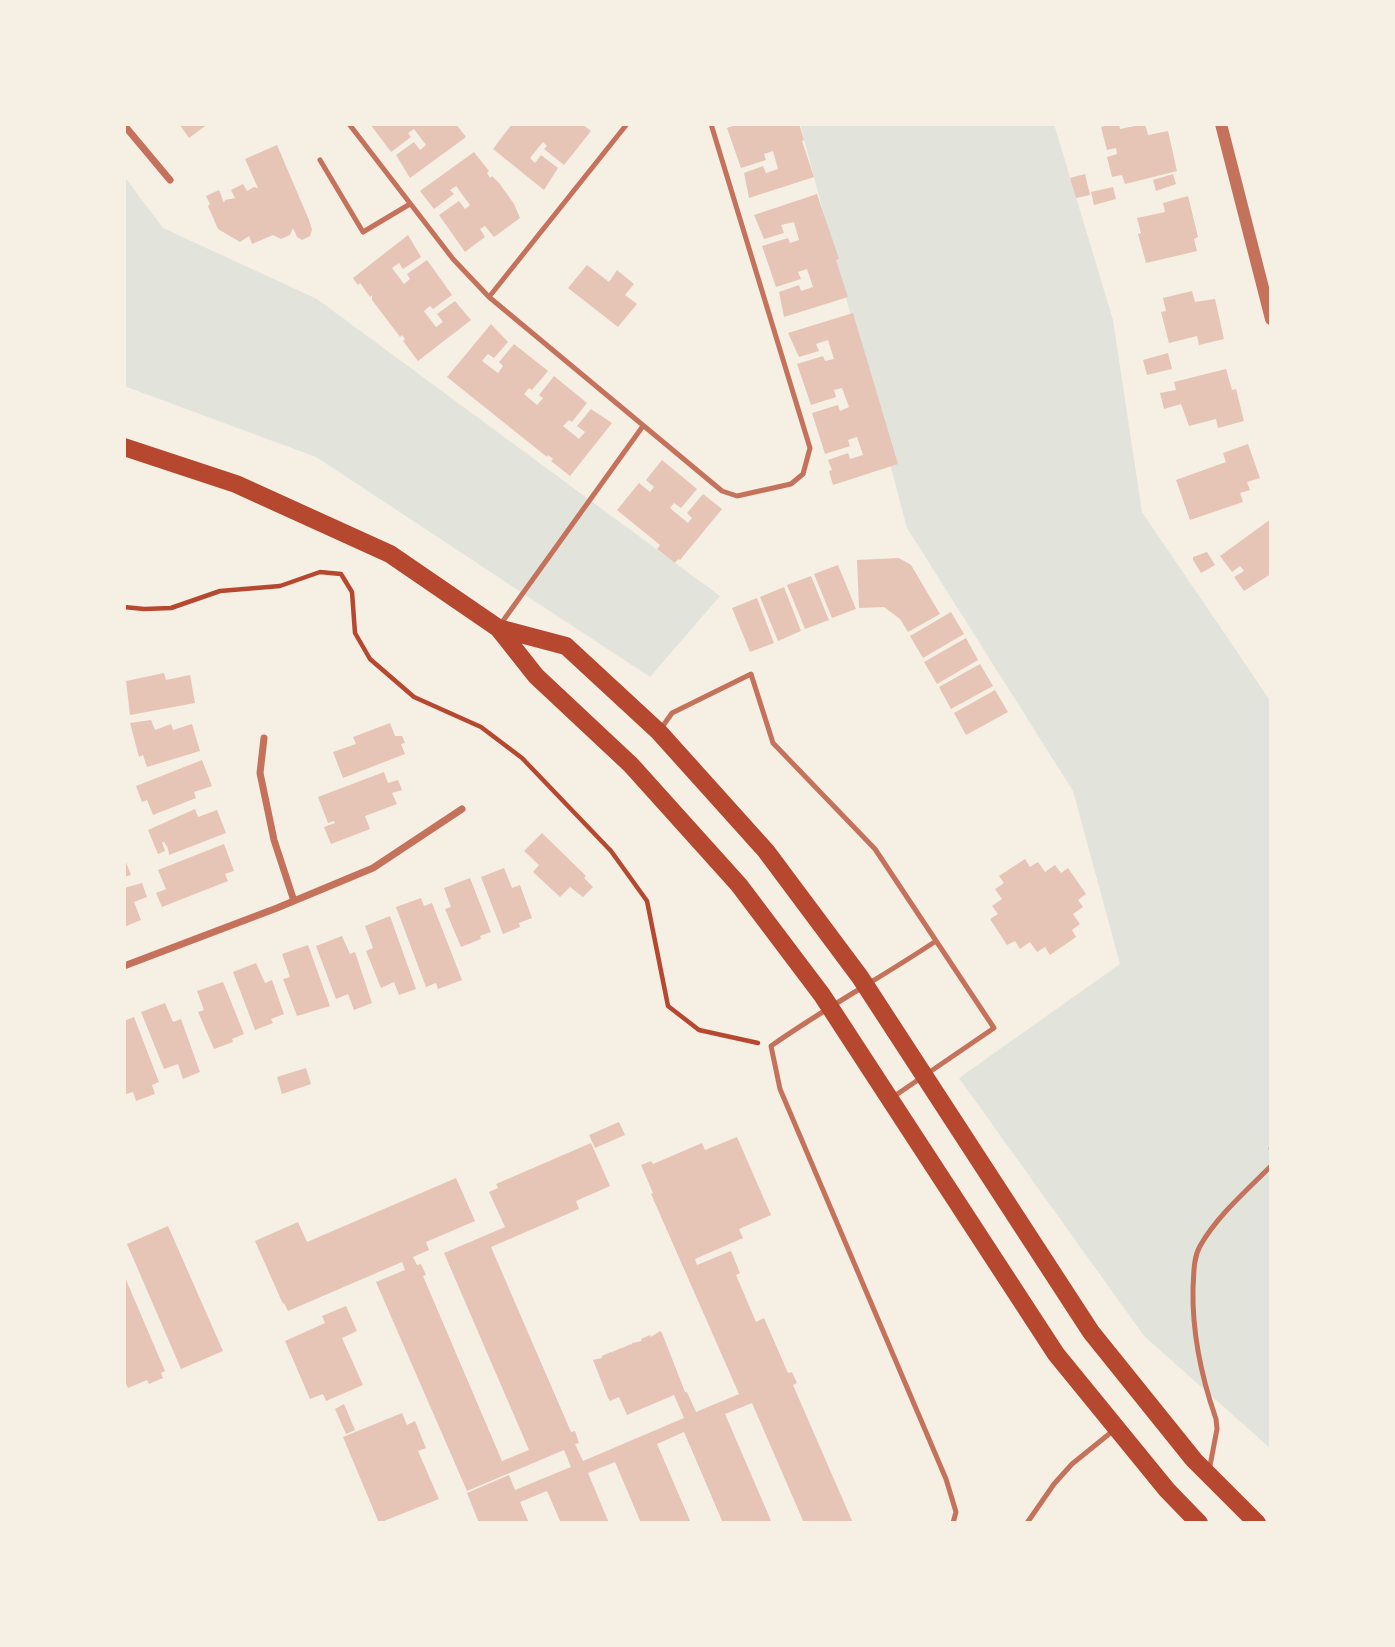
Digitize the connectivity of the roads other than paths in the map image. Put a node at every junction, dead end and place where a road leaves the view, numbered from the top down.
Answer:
1 (349, 124) edge
2 (627, 124) edge
3 (711, 124) edge
4 (1221, 124) edge
5 (124, 125) edge
6 (320, 160) dead end
7 (170, 180) dead end
8 (410, 204) junction
9 (489, 297) junction
10 (1271, 319) edge
11 (643, 426) junction
12 (124, 447) edge
13 (498, 628) junction
14 (659, 732) junction
15 (264, 738) dead end
16 (462, 809) dead end
17 (294, 901) junction
18 (936, 941) junction
19 (124, 966) edge
20 (866, 986) junction
21 (830, 1006) junction
22 (924, 1075) junction
23 (890, 1099) junction
24 (1271, 1166) edge
25 (1116, 1428) junction
26 (1209, 1474) junction
27 (953, 1523) edge
28 (1027, 1523) edge
29 (1199, 1523) edge
30 (1257, 1523) edge

1 - 8 lane
2 - 9 lane
3 - 11 lane
4 - 10 street
5 - 7 street
6 - 8 lane
8 - 9 lane
9 - 11 lane
11 - 13 lane
12 - 13 main road
13 - 14 main road
13 - 21 main road
14 - 18 lane
14 - 20 main road
15 - 17 street
16 - 17 street
17 - 19 street
18 - 20 lane
18 - 22 lane
20 - 21 lane
20 - 22 main road
21 - 23 main road
21 - 27 lane
22 - 23 lane
22 - 26 main road
23 - 25 main road
24 - 26 lane
25 - 28 lane
25 - 29 main road
26 - 30 main road

